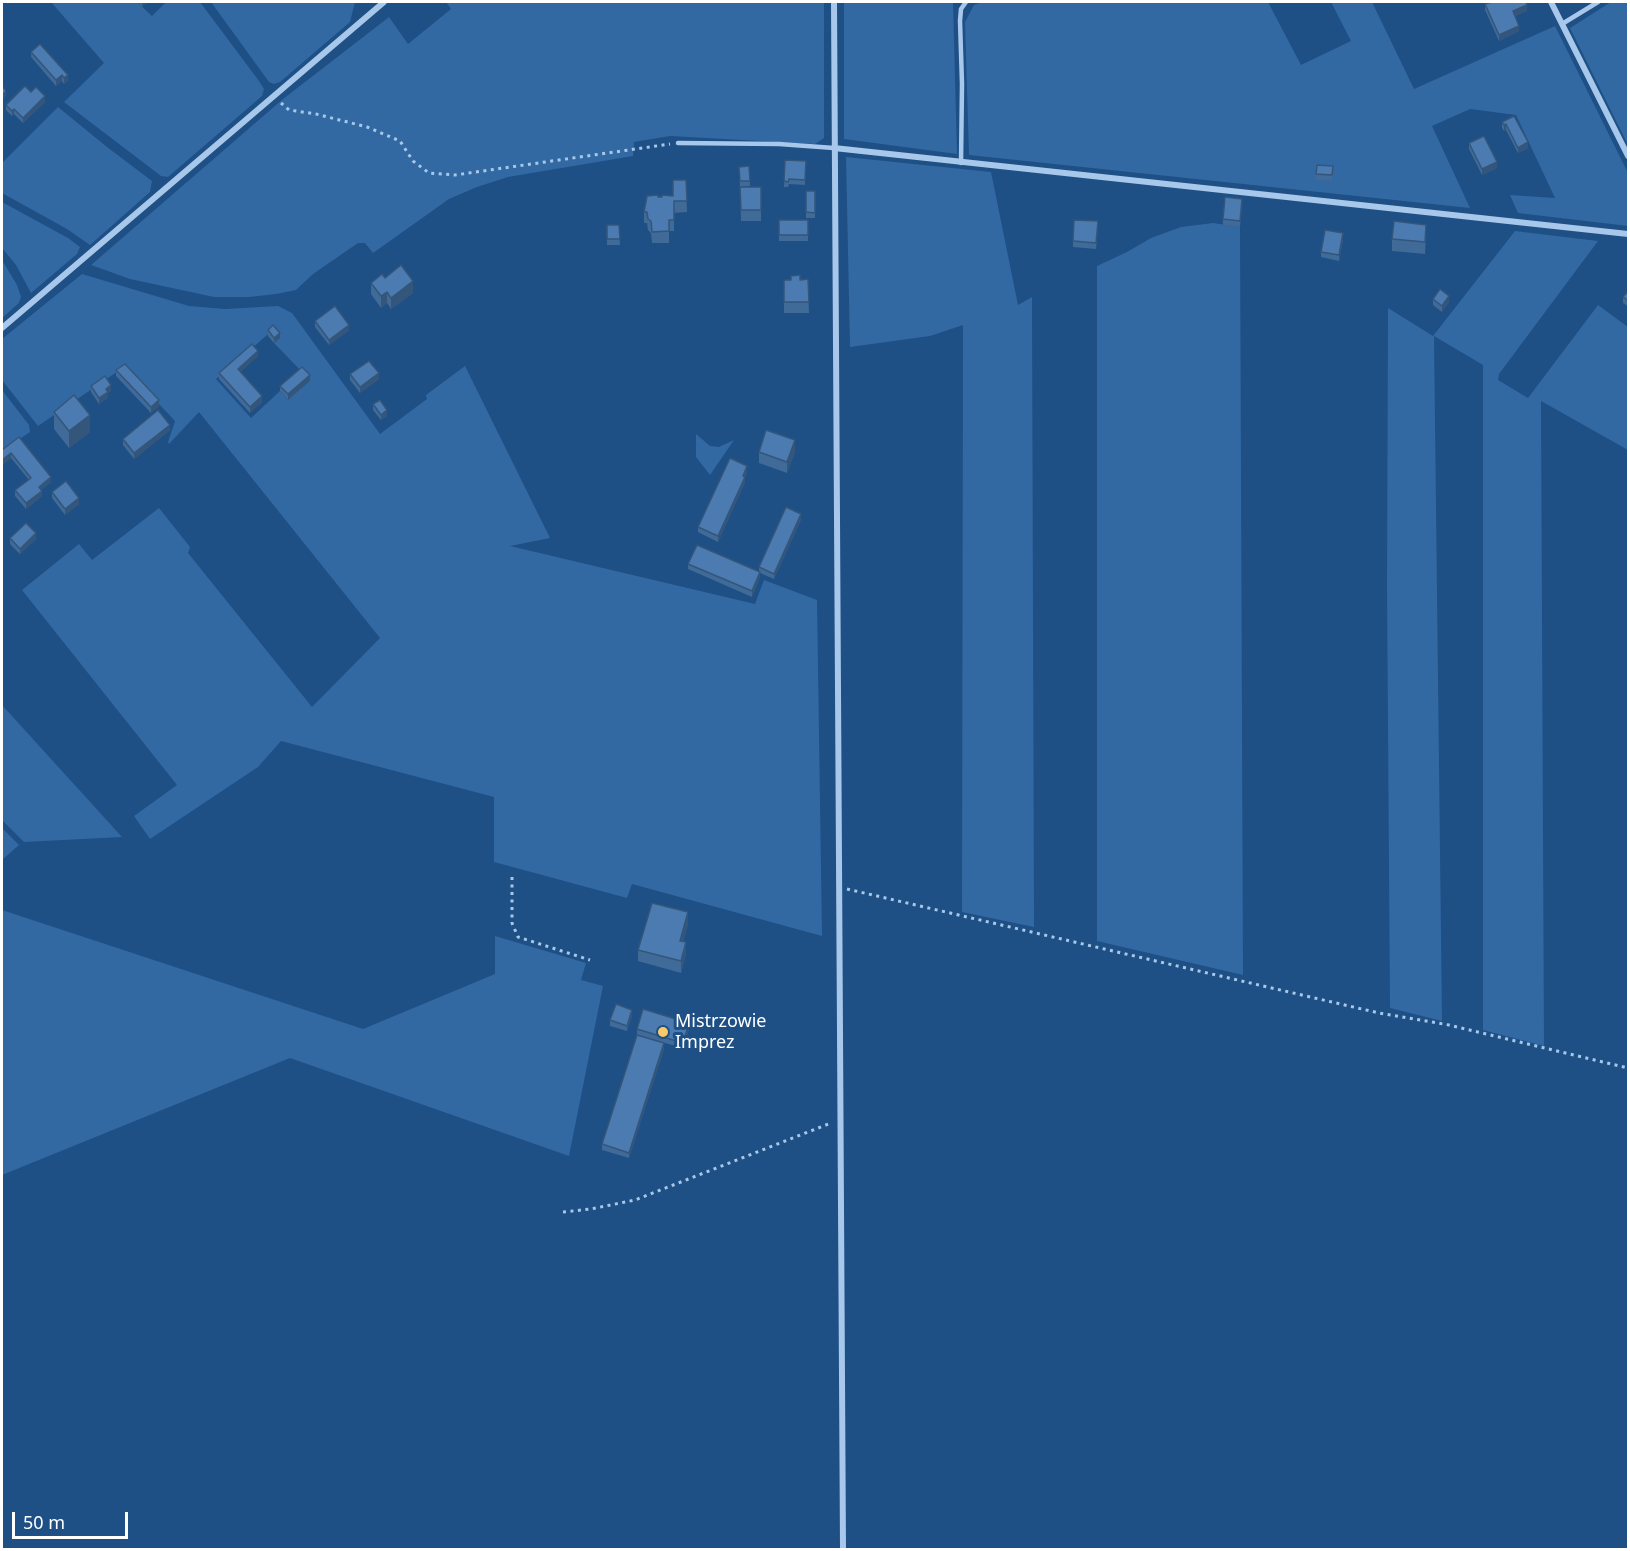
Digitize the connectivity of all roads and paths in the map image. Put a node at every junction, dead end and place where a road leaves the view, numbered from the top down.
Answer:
1 (382, 2) edge
2 (834, 2) edge
3 (966, 2) edge
4 (1551, 2) edge
5 (1598, 2) edge
6 (1562, 24) junction
7 (273, 97) junction
8 (678, 143) joint
9 (834, 148) junction
10 (1629, 156) edge
11 (961, 163) junction
12 (1629, 234) edge
13 (2, 328) edge
14 (512, 877) dead end
15 (840, 887) junction
16 (590, 960) dead end
17 (1629, 1068) edge
18 (841, 1119) junction
19 (563, 1212) dead end
20 (843, 1550) edge

1 - 7 street
2 - 9 street
3 - 11 lane
4 - 6 street
5 - 6 lane
6 - 10 street
7 - 8 path
7 - 13 street
8 - 9 lane
9 - 11 street
9 - 15 street
11 - 12 street
14 - 16 path
15 - 17 path
15 - 18 street
18 - 19 path
18 - 20 street

